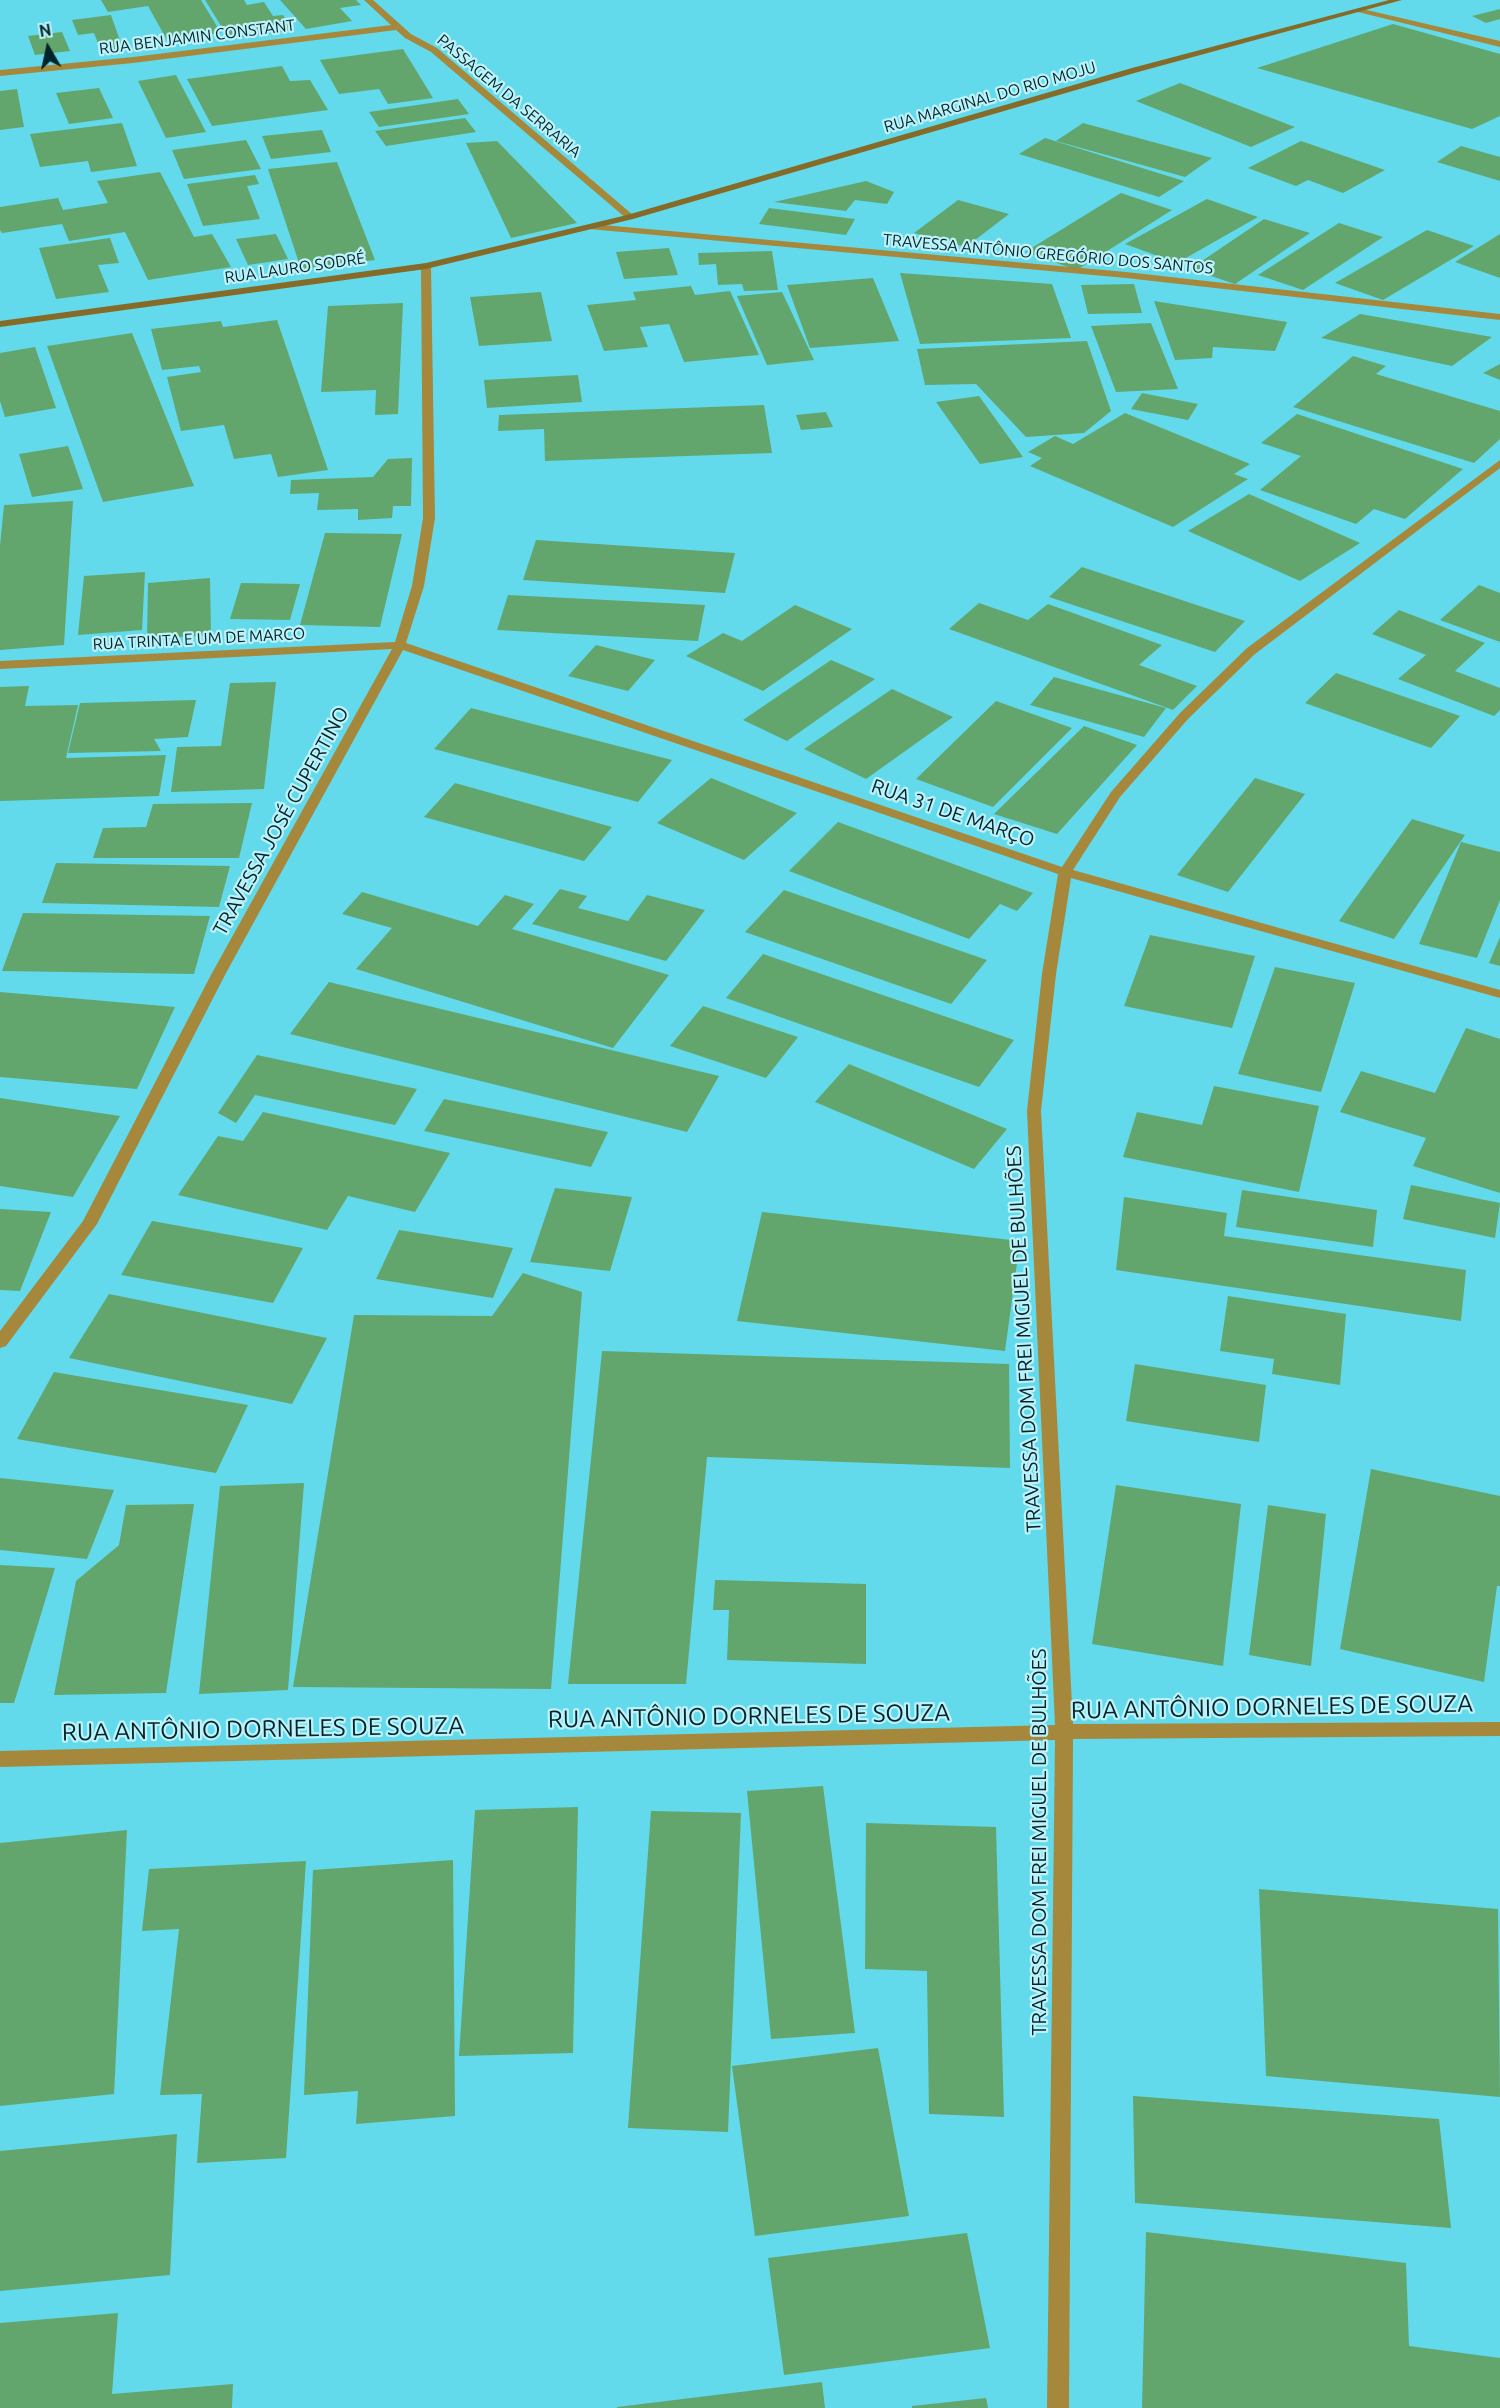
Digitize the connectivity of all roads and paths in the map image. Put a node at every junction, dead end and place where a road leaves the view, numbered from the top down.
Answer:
1 (368, 0) edge
2 (1398, 0) edge
3 (1361, 10) junction
4 (398, 27) junction
5 (1500, 44) edge
6 (0, 74) edge
7 (630, 217) junction
8 (592, 227) junction
9 (426, 266) junction
10 (1500, 317) edge
11 (0, 324) edge
12 (1500, 463) edge
13 (400, 645) junction
14 (0, 665) edge
15 (1065, 872) junction
16 (1500, 994) edge
17 (0, 1342) edge
18 (1500, 1729) edge
19 (1064, 1732) junction
20 (0, 1760) edge
21 (1058, 2408) edge

1 - 4 street, PASSAGEM DA SERRARIA
2 - 3 main road, RUA MARGINAL DO RIO MOJU
3 - 5 street
3 - 7 main road, RUA MARGINAL DO RIO MOJU
4 - 6 street, RUA BENJAMIN CONSTANT
4 - 7 street, PASSAGEM DA SERRARIA
7 - 8 main road, RUA MARGINAL DO RIO MOJU
8 - 9 main road, RUA LAURO SODRÉ
8 - 10 street, TRAVESSA ANTÔNIO GREGÓRIO DOS SANTOS
9 - 11 main road, RUA LAURO SODRÉ
9 - 13 street, TRAVESSA JOSÉ CUPERTINO
12 - 15 street, TRAVESSA DOM FREI MIGUEL DE BULHÕES
13 - 14 street, RUA TRINTA E UM DE MARCO
13 - 15 street, RUA 31 DE MARÇO
13 - 17 street, TRAVESSA JOSÉ CUPERTINO
15 - 16 street, RUA 31 DE MARÇO
15 - 19 street, TRAVESSA DOM FREI MIGUEL DE BULHÕES
18 - 19 street, RUA ANTÔNIO DORNELES DE SOUZA
19 - 20 street, RUA ANTÔNIO DORNELES DE SOUZA
19 - 21 street, TRAVESSA DOM FREI MIGUEL DE BULHÕES

